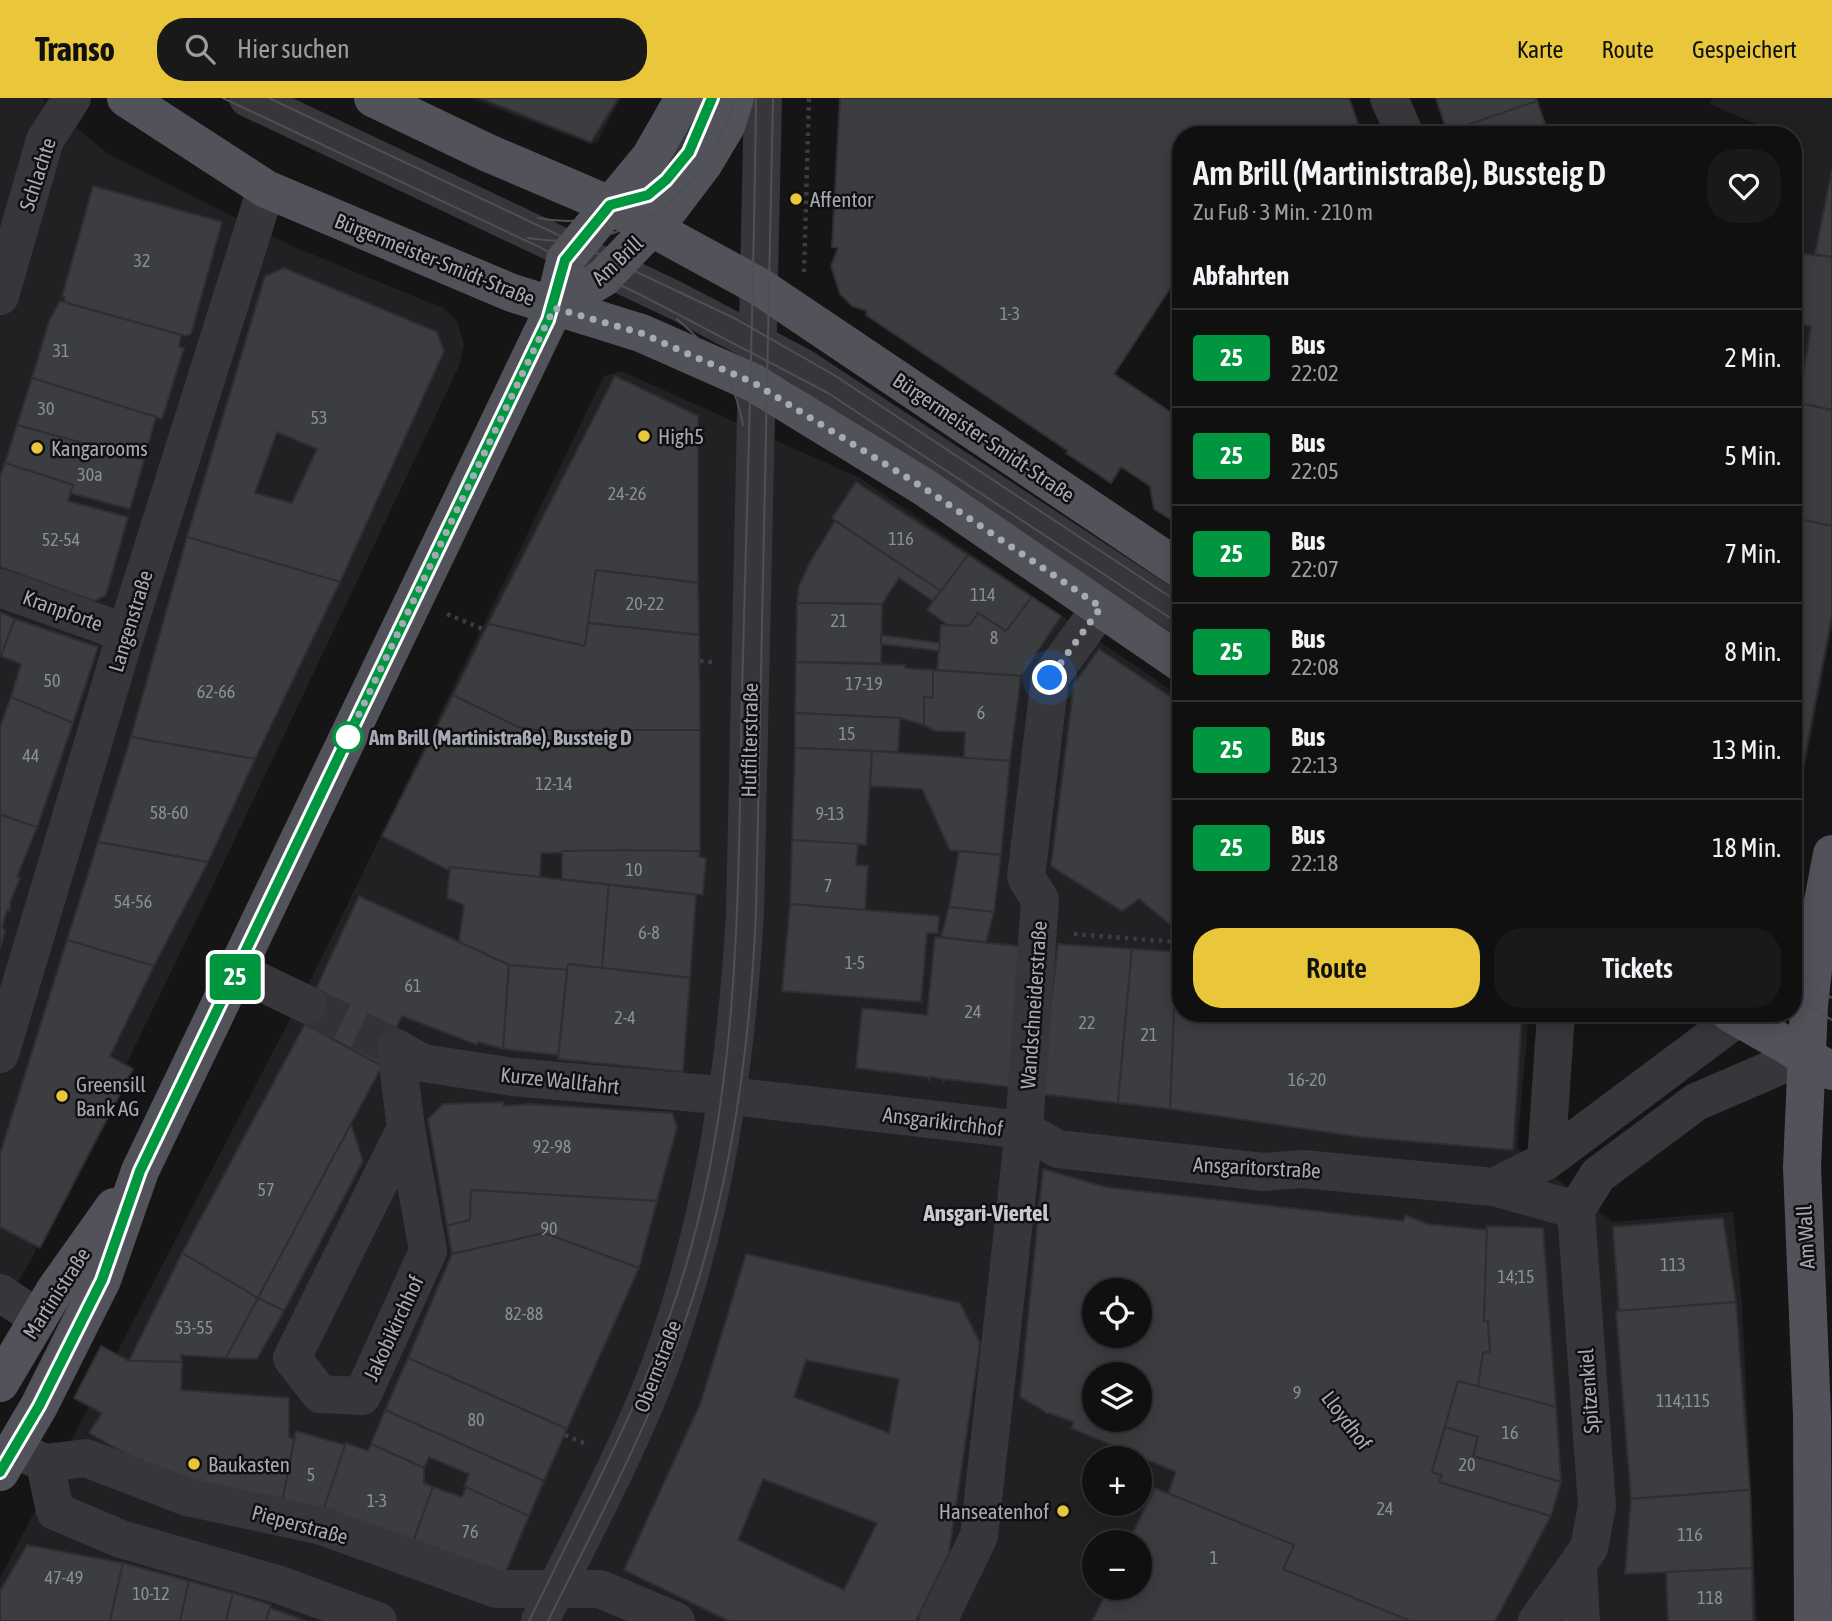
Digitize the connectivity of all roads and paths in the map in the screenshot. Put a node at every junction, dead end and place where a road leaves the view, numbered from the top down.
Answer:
1 (72, 98) edge
2 (126, 98) edge
3 (248, 98) edge
4 (373, 98) edge
5 (684, 98) edge
6 (712, 98) edge
7 (735, 98) edge
8 (763, 98) edge
9 (809, 98) edge
10 (1389, 98) edge
11 (1401, 126) edge
12 (266, 189) junction
13 (610, 205) junction
14 (651, 228) junction
15 (572, 252) junction
16 (610, 270) junction
17 (760, 287) junction
18 (0, 296) edge
19 (554, 308) junction
20 (802, 315) junction
21 (758, 343) junction
22 (757, 384) junction
23 (1172, 564) edge
24 (0, 588) edge
25 (1101, 607) junction
26 (1172, 610) edge
27 (126, 633) junction
28 (1172, 657) edge
29 (1832, 854) edge
30 (1809, 939) edge
31 (1172, 942) edge
32 (1038, 944) junction
33 (238, 971) junction
34 (1812, 997) edge
35 (308, 1005) tunnel mouth
36 (1555, 1022) edge
37 (1728, 1022) edge
38 (1749, 1022) edge
39 (396, 1048) joint
40 (0, 1054) edge
41 (1819, 1063) edge
42 (730, 1096) junction
43 (406, 1128) junction
44 (1024, 1130) junction
45 (1546, 1161) junction
46 (140, 1171) junction
47 (1494, 1187) junction
48 (1189, 1197) dead end
49 (1576, 1210) junction
50 (0, 1293) edge
51 (1029, 1310) dead end
52 (38, 1318) junction
53 (1082, 1320) edge
54 (1152, 1337) edge
55 (1170, 1342) junction
56 (1128, 1362) edge
57 (0, 1383) edge
58 (1082, 1386) edge
59 (1046, 1412) dead end
60 (19, 1461) edge
61 (1407, 1506) dead end
62 (1578, 1567) junction
63 (547, 1605) edge
64 (378, 1621) edge
65 (676, 1621) edge
66 (938, 1621) edge
67 (1537, 1621) edge
68 (1581, 1621) edge
69 (1813, 1621) edge

1 - 18 street, Schlachte
2 - 12 main road, Bürgermeister-Smidt-Straße
3 - 15 street
4 - 13 main road, Bürgermeister-Smidt-Straße
5 - 13 main road, Am Brill
6 - 13 street
7 - 14 main road, Am Brill
8 - 17 street, Hutfilterstraße
9 - 20 path
10 - 11 street
12 - 19 main road, Bürgermeister-Smidt-Straße
12 - 27 street, Langenstraße
13 - 14 main road, Bürgermeister-Smidt-Straße
13 - 15 main road, Am Brill
14 - 16 main road, Am Brill
14 - 17 main road, Bürgermeister-Smidt-Straße
15 - 16 street
15 - 19 main road, Am Brill
16 - 19 main road, Am Brill
16 - 21 street
17 - 20 main road, Bürgermeister-Smidt-Straße
17 - 21 street, Hutfilterstraße
19 - 22 main road, Bürgermeister-Smidt-Straße
19 - 33 main road, Martinistraße
20 - 23 main road, Bürgermeister-Smidt-Straße
21 - 22 street, Hutfilterstraße
21 - 26 street
22 - 25 main road, Bürgermeister-Smidt-Straße
22 - 42 street, Hutfilterstraße
24 - 27 street, Kranpforte
25 - 28 main road, Bürgermeister-Smidt-Straße
25 - 32 street, Wandschneiderstraße
27 - 40 street, Langenstraße
29 - 30 main road, Am Wall
30 - 34 main road, Am Wall
31 - 32 path
32 - 44 street, Wandschneiderstraße
33 - 35 street
33 - 46 main road, Martinistraße
34 - 41 main road, Am Wall
36 - 45 street
37 - 45 street
38 - 41 main road
39 - 42 street, Kurze Wallfahrt
39 - 43 street, Jakobikirchhof
41 - 49 street
41 - 69 main road, Am Wall
42 - 44 street, Ansgarikirchhof
42 - 63 street, Obernstraße
43 - 43 street, Jakobikirchhof
44 - 47 street, Ansgaritorstraße
44 - 66 street, Ansgarikirchhof
45 - 47 street
46 - 52 main road, Martinistraße
46 - 60 main road, Martinistraße
47 - 49 street, Ansgaritorstraße
48 - 55 path
49 - 62 street, Spitzenkiel
50 - 52 street
51 - 53 path
52 - 57 main road, Martinistraße
54 - 55 path, Lloydhof
55 - 56 path
55 - 61 path, Lloydhof
58 - 59 path
60 - 63 street, Pieperstraße
60 - 64 street
62 - 67 street
62 - 68 street
63 - 65 street, Pieperstraße

